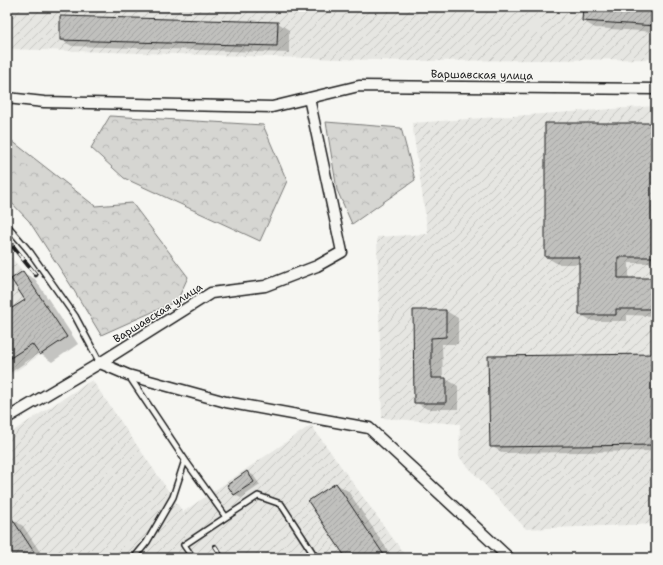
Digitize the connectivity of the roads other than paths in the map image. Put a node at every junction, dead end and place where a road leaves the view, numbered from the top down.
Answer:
1 (656, 89) edge
2 (7, 98) edge
3 (309, 98) junction
4 (7, 225) edge
5 (100, 363) junction
6 (128, 375) junction
7 (7, 418) edge
8 (185, 460) junction
9 (226, 517) junction
10 (134, 558) edge
11 (192, 558) edge
12 (316, 558) edge
13 (509, 558) edge

1 - 3 street, Варшавская улица
2 - 3 street, Варшавская улица
3 - 5 street, Варшавская улица
4 - 5 lane
5 - 6 street
5 - 7 street, Варшавская улица
6 - 8 lane
6 - 13 street
8 - 9 lane
8 - 10 lane
9 - 11 lane
9 - 12 lane

